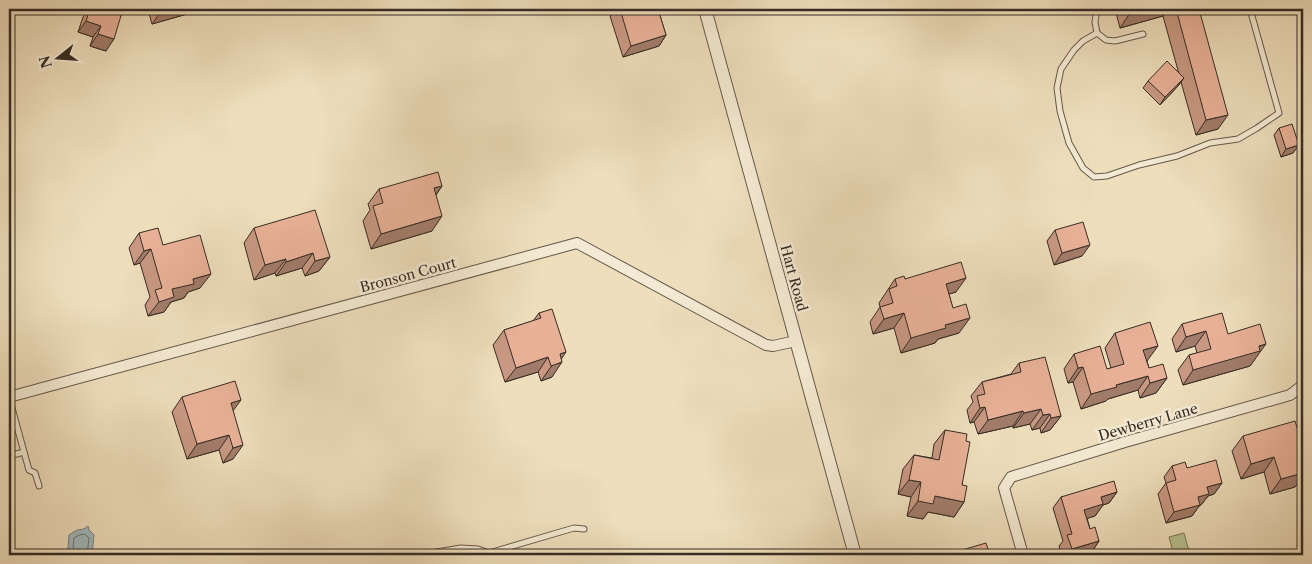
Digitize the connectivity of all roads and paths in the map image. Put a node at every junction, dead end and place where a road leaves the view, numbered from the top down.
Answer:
1 (705, 9) edge
2 (1097, 9) edge
3 (1250, 9) edge
4 (1097, 33) junction
5 (1143, 34) dead end
6 (796, 341) junction
7 (1303, 385) edge
8 (9, 397) edge
9 (24, 452) junction
10 (9, 456) edge
11 (39, 486) dead end
12 (584, 529) dead end
13 (418, 555) edge
14 (855, 555) edge
15 (1023, 555) edge

1 - 6 street, Hart Road
2 - 4 lane
3 - 4 lane
4 - 5 lane
6 - 8 street, Bronson Court
6 - 14 street, Hart Road
7 - 15 street, Dewberry Lane
8 - 9 lane
9 - 10 lane
9 - 11 lane
12 - 13 lane

